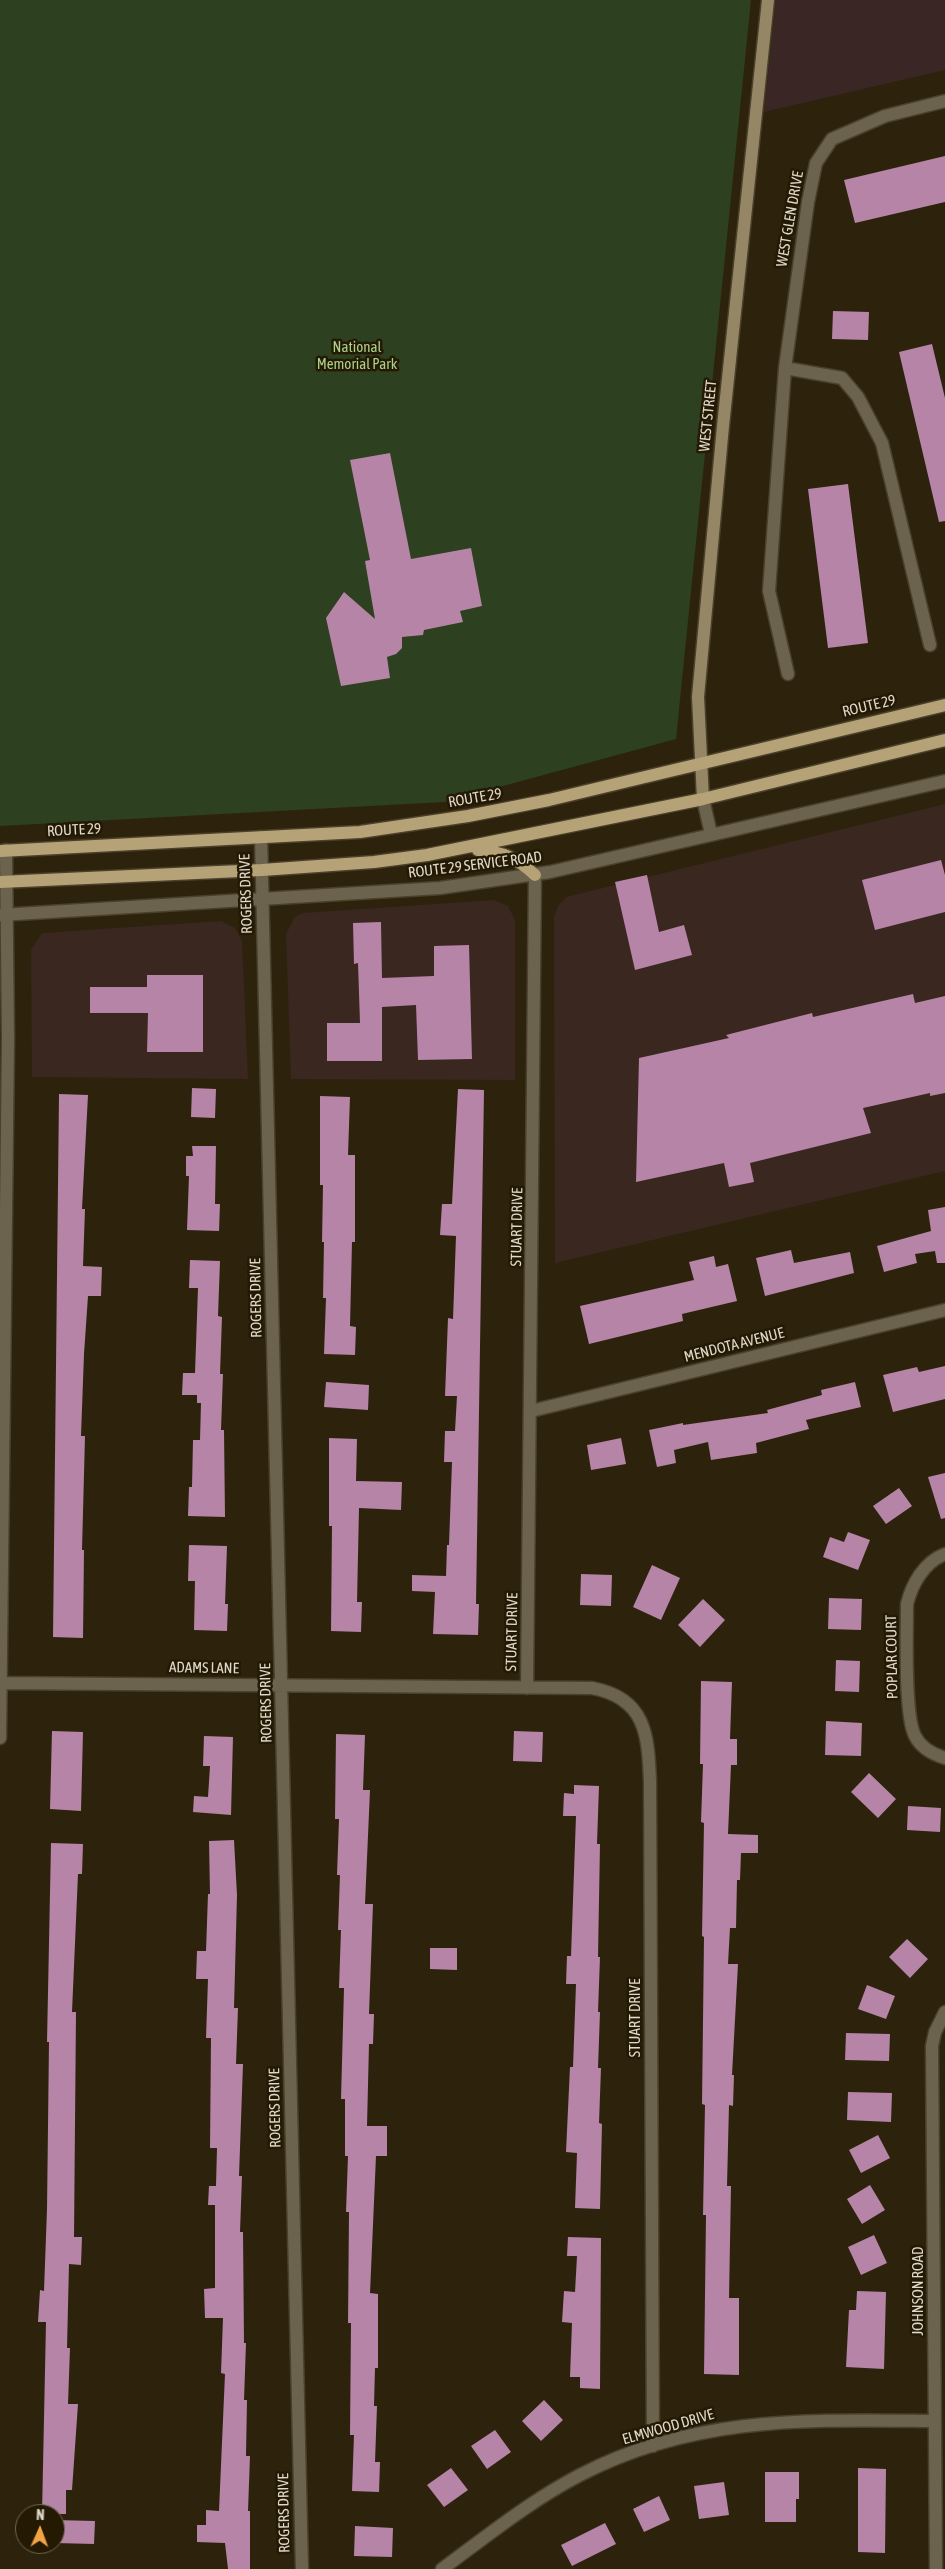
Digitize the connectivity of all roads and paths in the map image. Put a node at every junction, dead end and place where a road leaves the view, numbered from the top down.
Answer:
1 (768, 0) edge
2 (945, 101) edge
3 (785, 368) junction
4 (930, 645) dead end
5 (788, 674) dead end
6 (945, 705) edge
7 (945, 740) edge
8 (701, 763) junction
9 (945, 781) edge
10 (702, 799) junction
11 (711, 834) junction
12 (261, 837) junction
13 (464, 849) junction
14 (3, 850) edge
15 (262, 870) junction
16 (535, 875) junction
17 (4, 882) edge
18 (263, 900) junction
19 (4, 914) edge
20 (945, 1310) edge
21 (531, 1410) junction
22 (945, 1554) edge
23 (0, 1683) edge
24 (281, 1685) junction
25 (528, 1688) junction
26 (0, 1738) edge
27 (945, 1758) edge
28 (944, 2013) edge
29 (935, 2421) junction
30 (653, 2446) junction
31 (302, 2569) edge
32 (442, 2569) edge
33 (936, 2569) edge

1 - 8 main road, WEST STREET
2 - 3 street, WEST GLEN DRIVE
3 - 4 street
3 - 5 street, WEST GLEN DRIVE
6 - 8 main road, ROUTE 29
7 - 10 main road
8 - 10 main road, WEST STREET
8 - 12 main road, ROUTE 29
9 - 11 street, ROUTE 29 SERVICE ROAD
10 - 11 street, WEST STREET
10 - 13 main road
11 - 16 street, ROUTE 29 SERVICE ROAD
12 - 14 main road, ROUTE 29
12 - 15 street, ROGERS DRIVE
13 - 15 main road
13 - 16 main road
14 - 17 street
15 - 17 main road
15 - 18 street, ROGERS DRIVE
16 - 18 street, ROUTE 29 SERVICE ROAD
16 - 21 street, STUART DRIVE
17 - 19 street
18 - 19 street, ROUTE 29 SERVICE ROAD
18 - 24 street, ROGERS DRIVE
19 - 23 street
20 - 21 street, MENDOTA AVENUE
21 - 25 street, STUART DRIVE
22 - 27 street, POPLAR COURT
23 - 24 street, ADAMS LANE
23 - 26 street
24 - 25 street, ADAMS LANE
24 - 31 street, ROGERS DRIVE
25 - 30 street, STUART DRIVE
28 - 29 street, JOHNSON ROAD
29 - 30 street, ELMWOOD DRIVE
29 - 33 street, JOHNSON ROAD
30 - 32 street, ELMWOOD DRIVE

